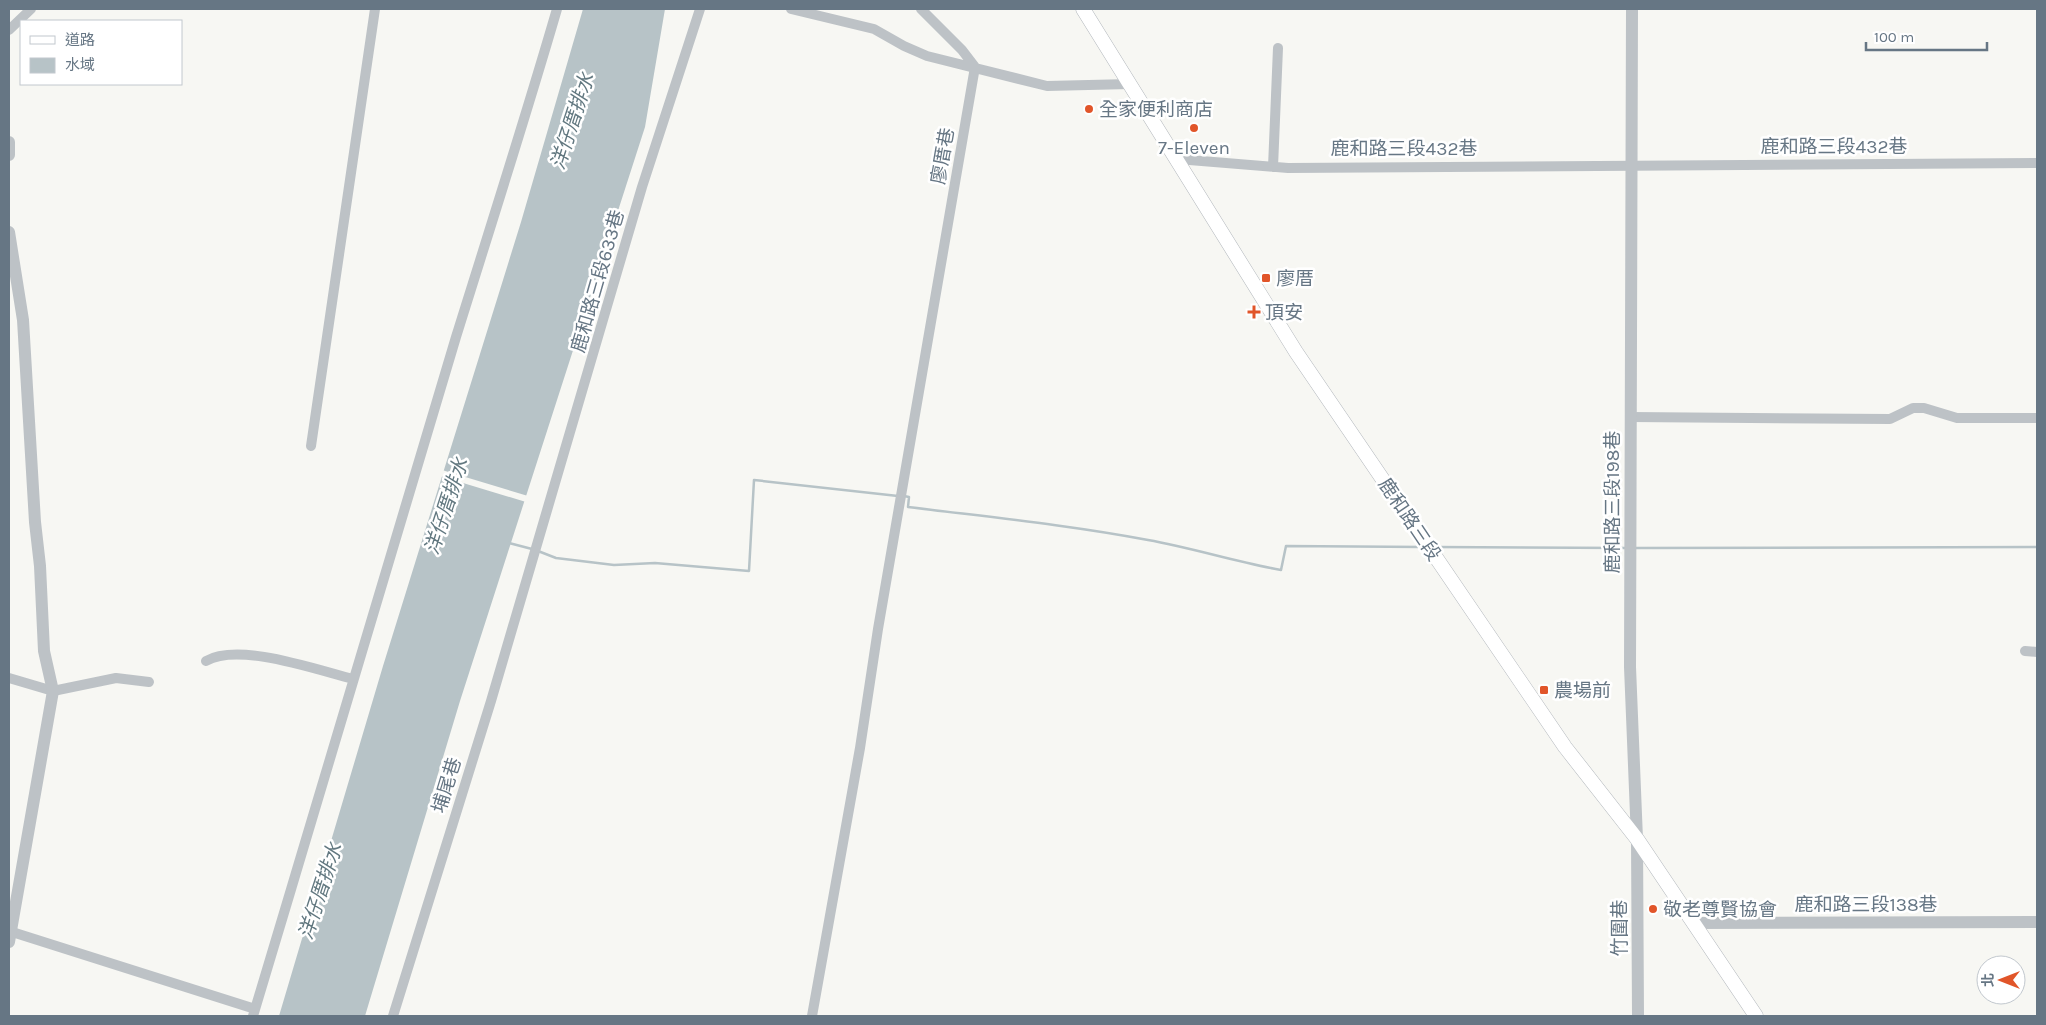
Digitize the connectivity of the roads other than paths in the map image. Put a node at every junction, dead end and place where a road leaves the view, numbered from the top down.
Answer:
1 (30, 9) edge
2 (375, 9) edge
3 (557, 9) edge
4 (700, 9) edge
5 (791, 9) edge
6 (921, 9) edge
7 (1083, 9) edge
8 (1632, 9) edge
9 (9, 30) edge
10 (1278, 48) dead end
11 (975, 67) junction
12 (1130, 84) junction
13 (9, 142) edge
14 (9, 155) edge
15 (1177, 159) junction
16 (2037, 163) edge
17 (1631, 166) junction
18 (1273, 167) junction
19 (9, 232) edge
20 (1631, 418) junction
21 (2037, 418) edge
22 (311, 446) dead end
23 (531, 564) joint
24 (2025, 651) dead end
25 (2037, 652) edge
26 (206, 661) dead end
27 (9, 678) edge
28 (353, 679) junction
29 (149, 682) dead end
30 (53, 691) junction
31 (1637, 839) junction
32 (2037, 922) edge
33 (1694, 923) junction
34 (9, 935) edge
35 (254, 1013) edge
36 (393, 1016) edge
37 (812, 1016) edge
38 (1638, 1016) edge
39 (1756, 1016) edge

1 - 9 street
2 - 22 street
3 - 28 street
4 - 23 street, 鹿和路三段633巷
5 - 11 street
6 - 11 street
7 - 12 main road, 鹿和路三段
8 - 17 street
10 - 18 street
11 - 12 street
11 - 37 street, 廖厝巷
12 - 15 main road, 鹿和路三段
13 - 14 street
15 - 18 street, 鹿和路三段432巷
15 - 31 main road, 鹿和路三段
16 - 17 street, 鹿和路三段432巷
17 - 18 street, 鹿和路三段432巷
17 - 20 street, 鹿和路三段198巷
19 - 30 street
20 - 21 street
20 - 31 street, 鹿和路三段198巷
23 - 36 street, 埔尾巷
24 - 25 street
26 - 28 street
27 - 30 street
28 - 35 street
29 - 30 street
30 - 34 street
31 - 33 main road, 鹿和路三段
31 - 38 street, 竹圍巷
32 - 33 street, 鹿和路三段138巷
33 - 39 main road, 鹿和路三段
34 - 35 street

